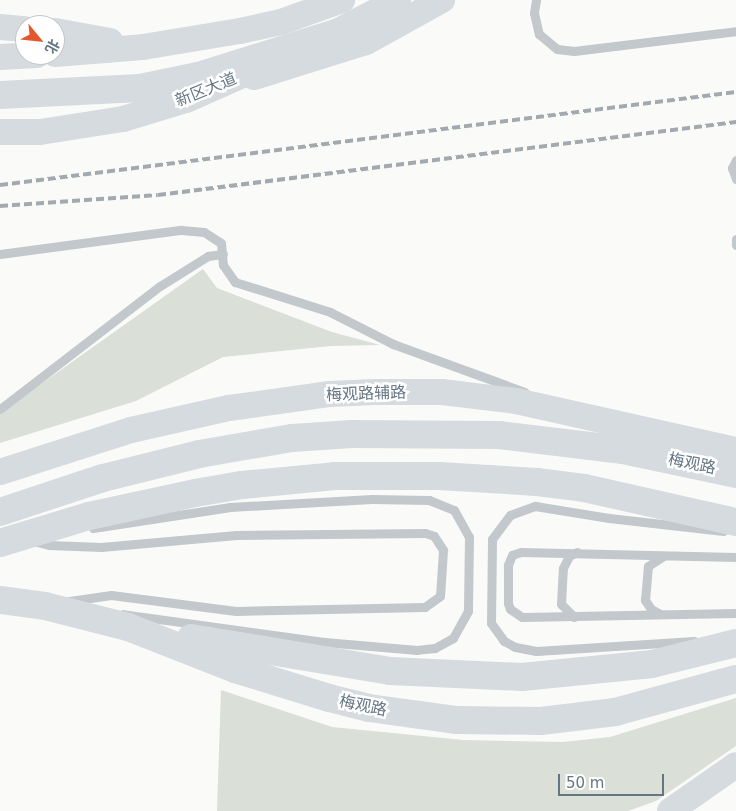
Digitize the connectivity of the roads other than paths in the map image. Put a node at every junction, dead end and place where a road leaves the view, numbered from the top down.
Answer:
1 (324, 0) edge
2 (342, 0) edge
3 (398, 0) edge
4 (442, 0) edge
5 (536, 0) edge
6 (281, 22) junction
7 (0, 28) edge
8 (15, 28) edge
9 (736, 30) edge
10 (339, 32) junction
11 (65, 33) edge
12 (143, 46) junction
13 (65, 53) edge
14 (15, 56) edge
15 (0, 57) edge
16 (218, 87) junction
17 (0, 95) edge
18 (0, 132) edge
19 (40, 132) junction
20 (0, 139) edge
21 (736, 160) edge
22 (736, 179) edge
23 (736, 239) edge
24 (736, 245) edge
25 (0, 254) edge
26 (223, 254) junction
27 (0, 409) edge
28 (556, 409) junction
29 (736, 450) edge
30 (0, 472) edge
31 (736, 474) edge
32 (0, 512) edge
33 (736, 522) edge
34 (736, 530) edge
35 (11, 540) edge
36 (580, 552) junction
37 (669, 556) junction
38 (736, 557) edge
39 (0, 600) edge
40 (45, 606) junction
41 (736, 613) edge
42 (664, 615) junction
43 (574, 617) junction
44 (128, 627) junction
45 (736, 638) edge
46 (736, 643) edge
47 (736, 679) edge
48 (736, 765) edge
49 (670, 811) edge

1 - 6 main road
2 - 6 main road
3 - 10 main road, 新区大道
4 - 16 main road
5 - 9 lane
6 - 12 main road
7 - 8 main road
10 - 16 main road, 新区大道
10 - 17 highway
11 - 12 main road
12 - 13 main road
14 - 15 main road
16 - 19 main road, 新区大道
18 - 19 main road, 新区大道
19 - 20 lane
21 - 22 lane
23 - 24 lane
25 - 26 lane
26 - 27 lane
26 - 28 lane
28 - 29 main road, 梅观路辅路
28 - 30 main road, 梅观路辅路
31 - 32 highway, 梅观路
33 - 35 highway
34 - 45 lane
35 - 40 lane
35 - 40 lane
36 - 37 lane
36 - 43 lane
36 - 43 lane
37 - 38 lane
37 - 42 lane
39 - 40 highway, 梅观路
40 - 44 highway, 梅观路
41 - 42 lane
42 - 43 lane
44 - 46 highway
44 - 47 highway, 梅观路
48 - 49 main road

